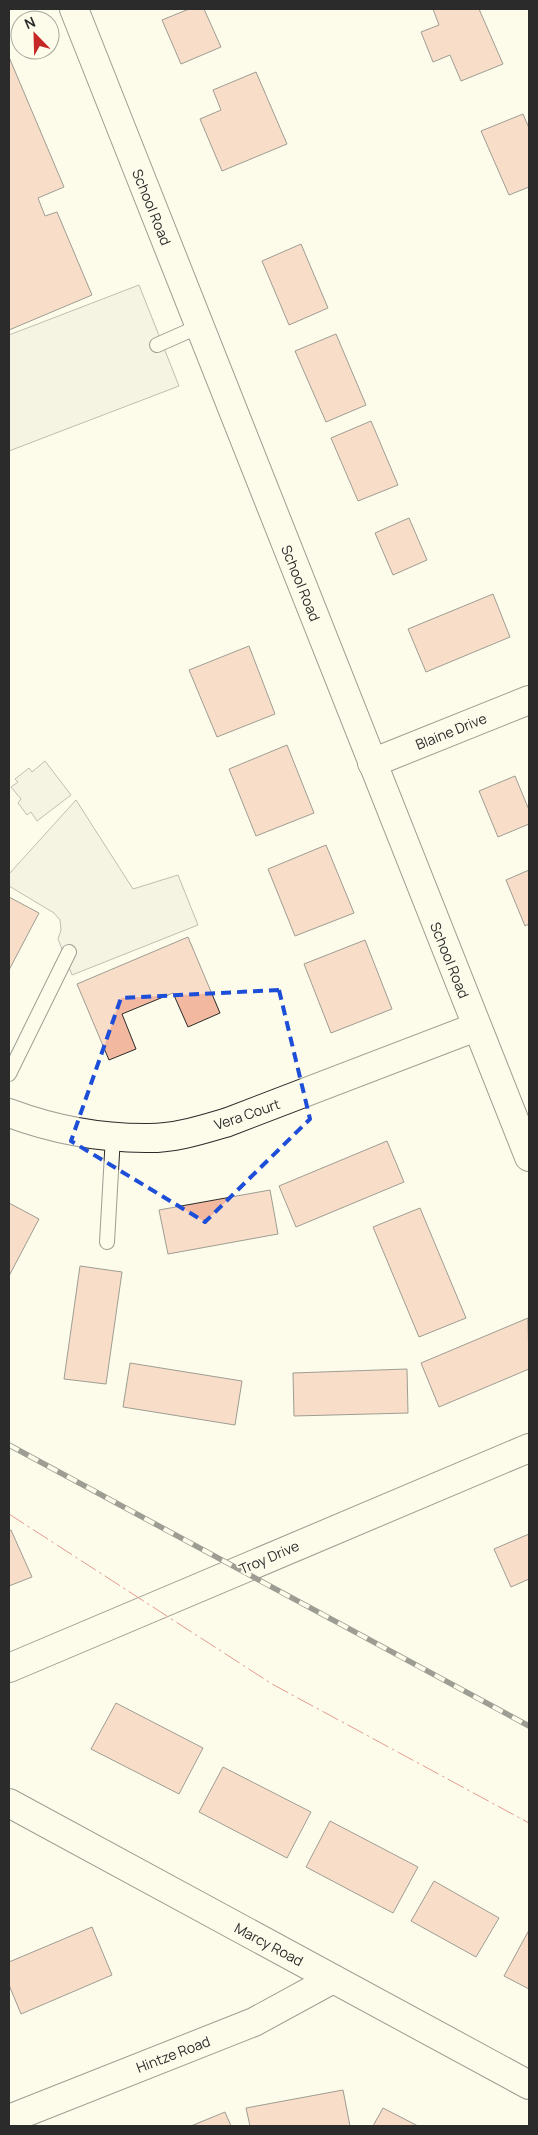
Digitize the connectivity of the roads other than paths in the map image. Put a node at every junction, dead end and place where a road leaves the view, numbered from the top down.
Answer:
1 (74, 9) edge
2 (200, 326) junction
3 (157, 345) dead end
4 (529, 700) edge
5 (372, 763) junction
6 (69, 952) dead end
7 (476, 1027) junction
8 (9, 1074) edge
9 (9, 1113) edge
10 (112, 1136) junction
11 (529, 1157) edge
12 (107, 1242) dead end
13 (529, 1448) edge
14 (9, 1668) edge
15 (9, 1803) edge
16 (333, 1979) junction
17 (529, 2085) edge
18 (9, 2119) edge

1 - 2 street, School Road
2 - 3 lane
2 - 5 street, School Road
4 - 5 street, Blaine Drive
5 - 7 street, School Road
6 - 8 lane
7 - 10 street, Vera Court
7 - 11 street, School Road
9 - 10 street, Vera Court
10 - 12 lane
13 - 14 street, Troy Drive
15 - 16 street, Marcy Road
16 - 17 street, Marcy Road
16 - 18 street, Hintze Road

